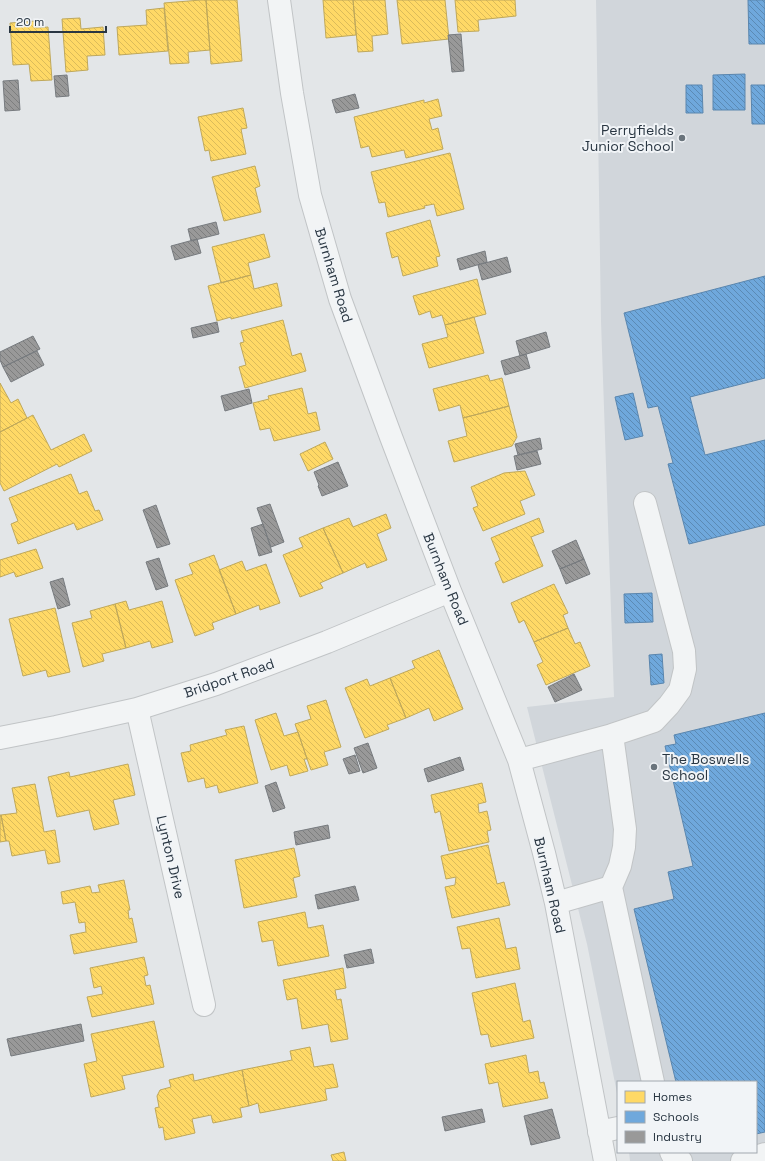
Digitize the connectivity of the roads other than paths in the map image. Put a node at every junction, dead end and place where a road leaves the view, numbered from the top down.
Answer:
1 (279, 0) edge
2 (645, 502) dead end
3 (450, 591) junction
4 (137, 709) junction
5 (612, 735) junction
6 (0, 738) edge
7 (519, 760) junction
8 (611, 887) junction
9 (556, 903) junction
10 (204, 1005) dead end
11 (653, 1081) edge
12 (609, 1130) edge
13 (672, 1153) edge
14 (765, 1154) edge
15 (605, 1161) edge
16 (681, 1161) edge
17 (742, 1161) edge

1 - 3 street, Burnham Road
2 - 5 street
3 - 4 street, Bridport Road
3 - 7 street, Burnham Road
4 - 6 street, Bridport Road
4 - 10 street, Lynton Drive
5 - 7 street
5 - 8 street
7 - 9 street, Burnham Road
8 - 9 street
8 - 11 street
9 - 12 street, Burnham Road
12 - 15 street, Burnham Road
13 - 16 street
14 - 17 street

